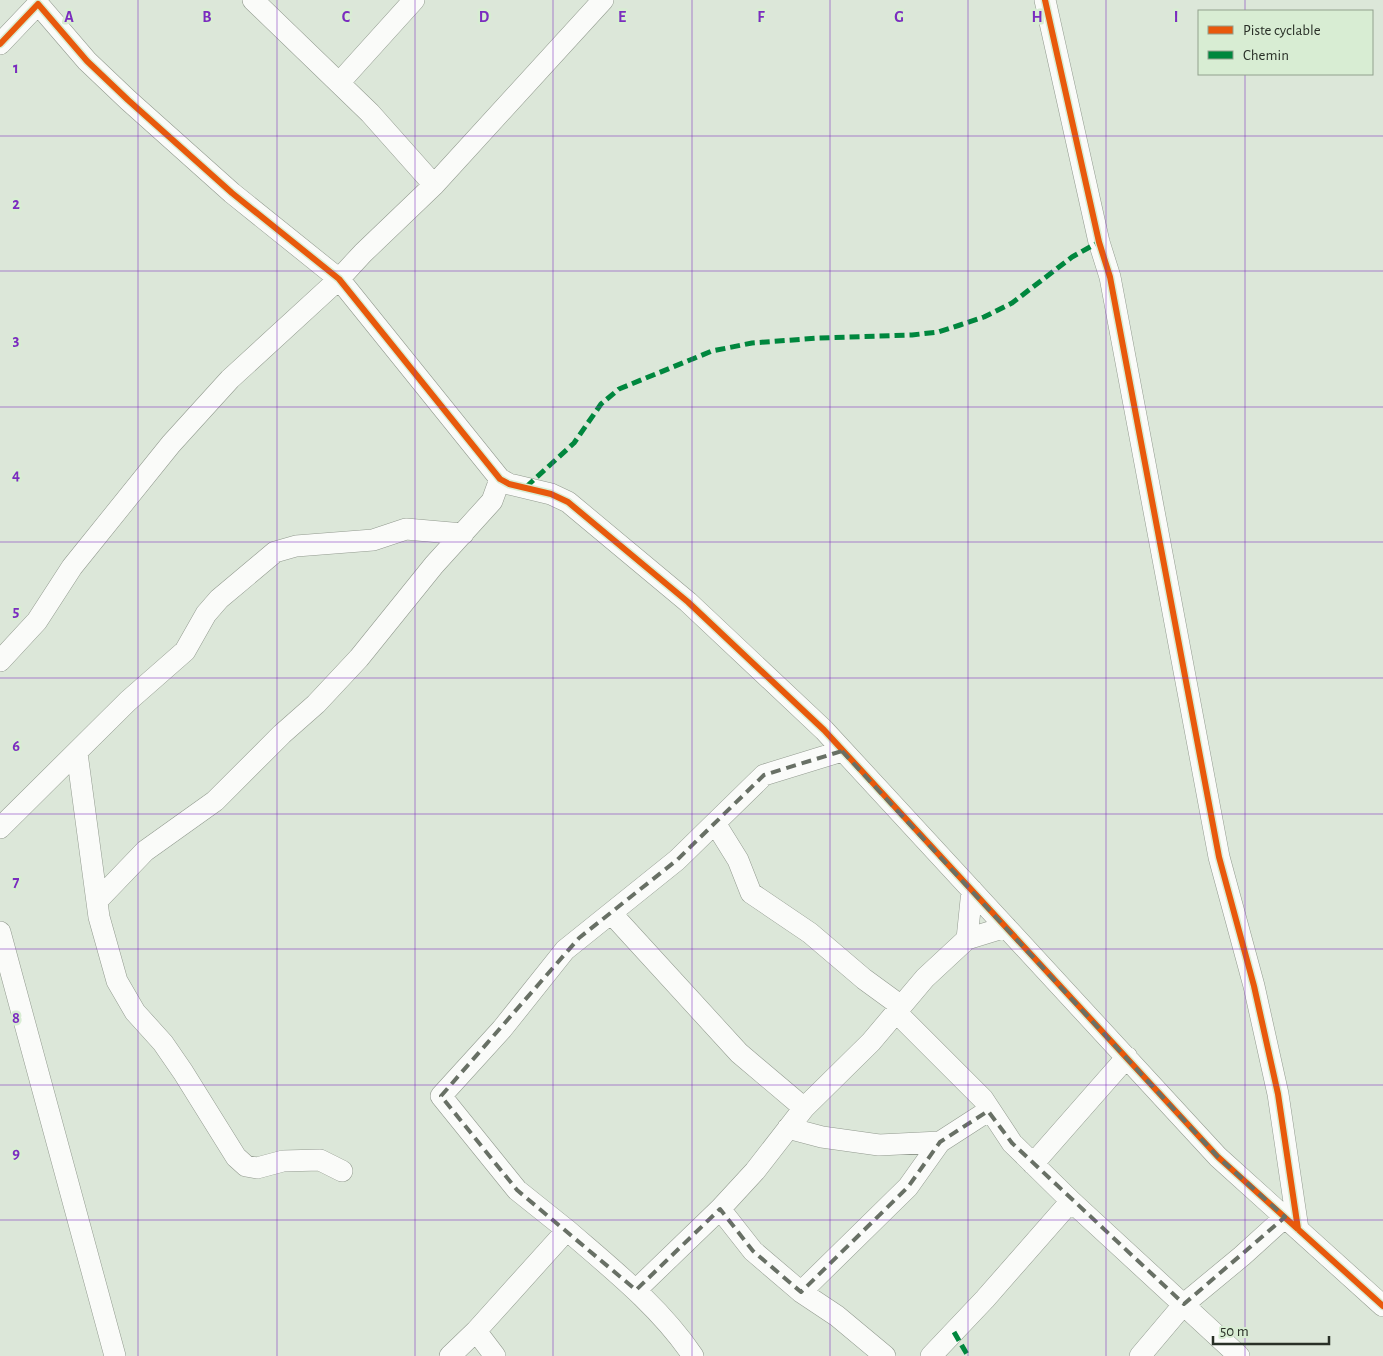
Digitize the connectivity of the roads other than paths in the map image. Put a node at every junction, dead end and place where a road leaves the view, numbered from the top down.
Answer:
1 (254, 0) edge
2 (414, 0) edge
3 (603, 0) edge
4 (1045, 0) edge
5 (38, 1) edge
6 (0, 44) edge
7 (339, 83) junction
8 (434, 185) junction
9 (339, 278) junction
10 (500, 479) junction
11 (463, 534) junction
12 (0, 661) edge
13 (842, 751) junction
14 (77, 753) junction
15 (715, 823) junction
16 (0, 828) edge
17 (972, 890) junction
18 (97, 901) junction
19 (610, 913) junction
20 (1006, 926) junction
21 (0, 932) edge
22 (967, 939) junction
23 (899, 1009) junction
24 (1127, 1057) junction
25 (804, 1108) junction
26 (988, 1111) junction
27 (788, 1128) junction
28 (940, 1142) junction
29 (1034, 1164) junction
30 (342, 1171) dead end
31 (1071, 1201) junction
32 (720, 1209) junction
33 (1292, 1223) junction
34 (567, 1230) junction
35 (636, 1290) junction
36 (801, 1292) junction
37 (1184, 1304) junction
38 (1383, 1306) edge
39 (476, 1331) junction
40 (115, 1356) edge
41 (450, 1356) edge
42 (495, 1356) edge
43 (693, 1356) edge
44 (885, 1356) edge
45 (931, 1356) edge
46 (1140, 1356) edge
47 (1239, 1356) edge

1 - 7 street
2 - 7 street
3 - 8 street
4 - 33 street
5 - 6 street
5 - 9 street
7 - 8 street
8 - 9 street
9 - 10 street
9 - 12 street
10 - 11 street
10 - 13 street
11 - 14 street
11 - 18 street
13 - 15 street
13 - 17 street
14 - 16 street
14 - 18 street
15 - 19 street
15 - 23 street
17 - 20 street
17 - 22 street
18 - 30 street
19 - 25 street
19 - 34 street
20 - 22 street
20 - 24 street
21 - 40 street
22 - 23 street
23 - 25 street
23 - 26 street
24 - 29 street
24 - 33 street
25 - 27 street
26 - 28 street
26 - 29 street
27 - 28 street
27 - 32 street
28 - 36 street
29 - 31 street
31 - 37 street
31 - 45 street
32 - 35 street
32 - 36 street
33 - 37 street
33 - 38 street
34 - 35 street
34 - 39 street
35 - 43 street
36 - 44 street
37 - 46 street
37 - 47 street
39 - 41 street
39 - 42 street

